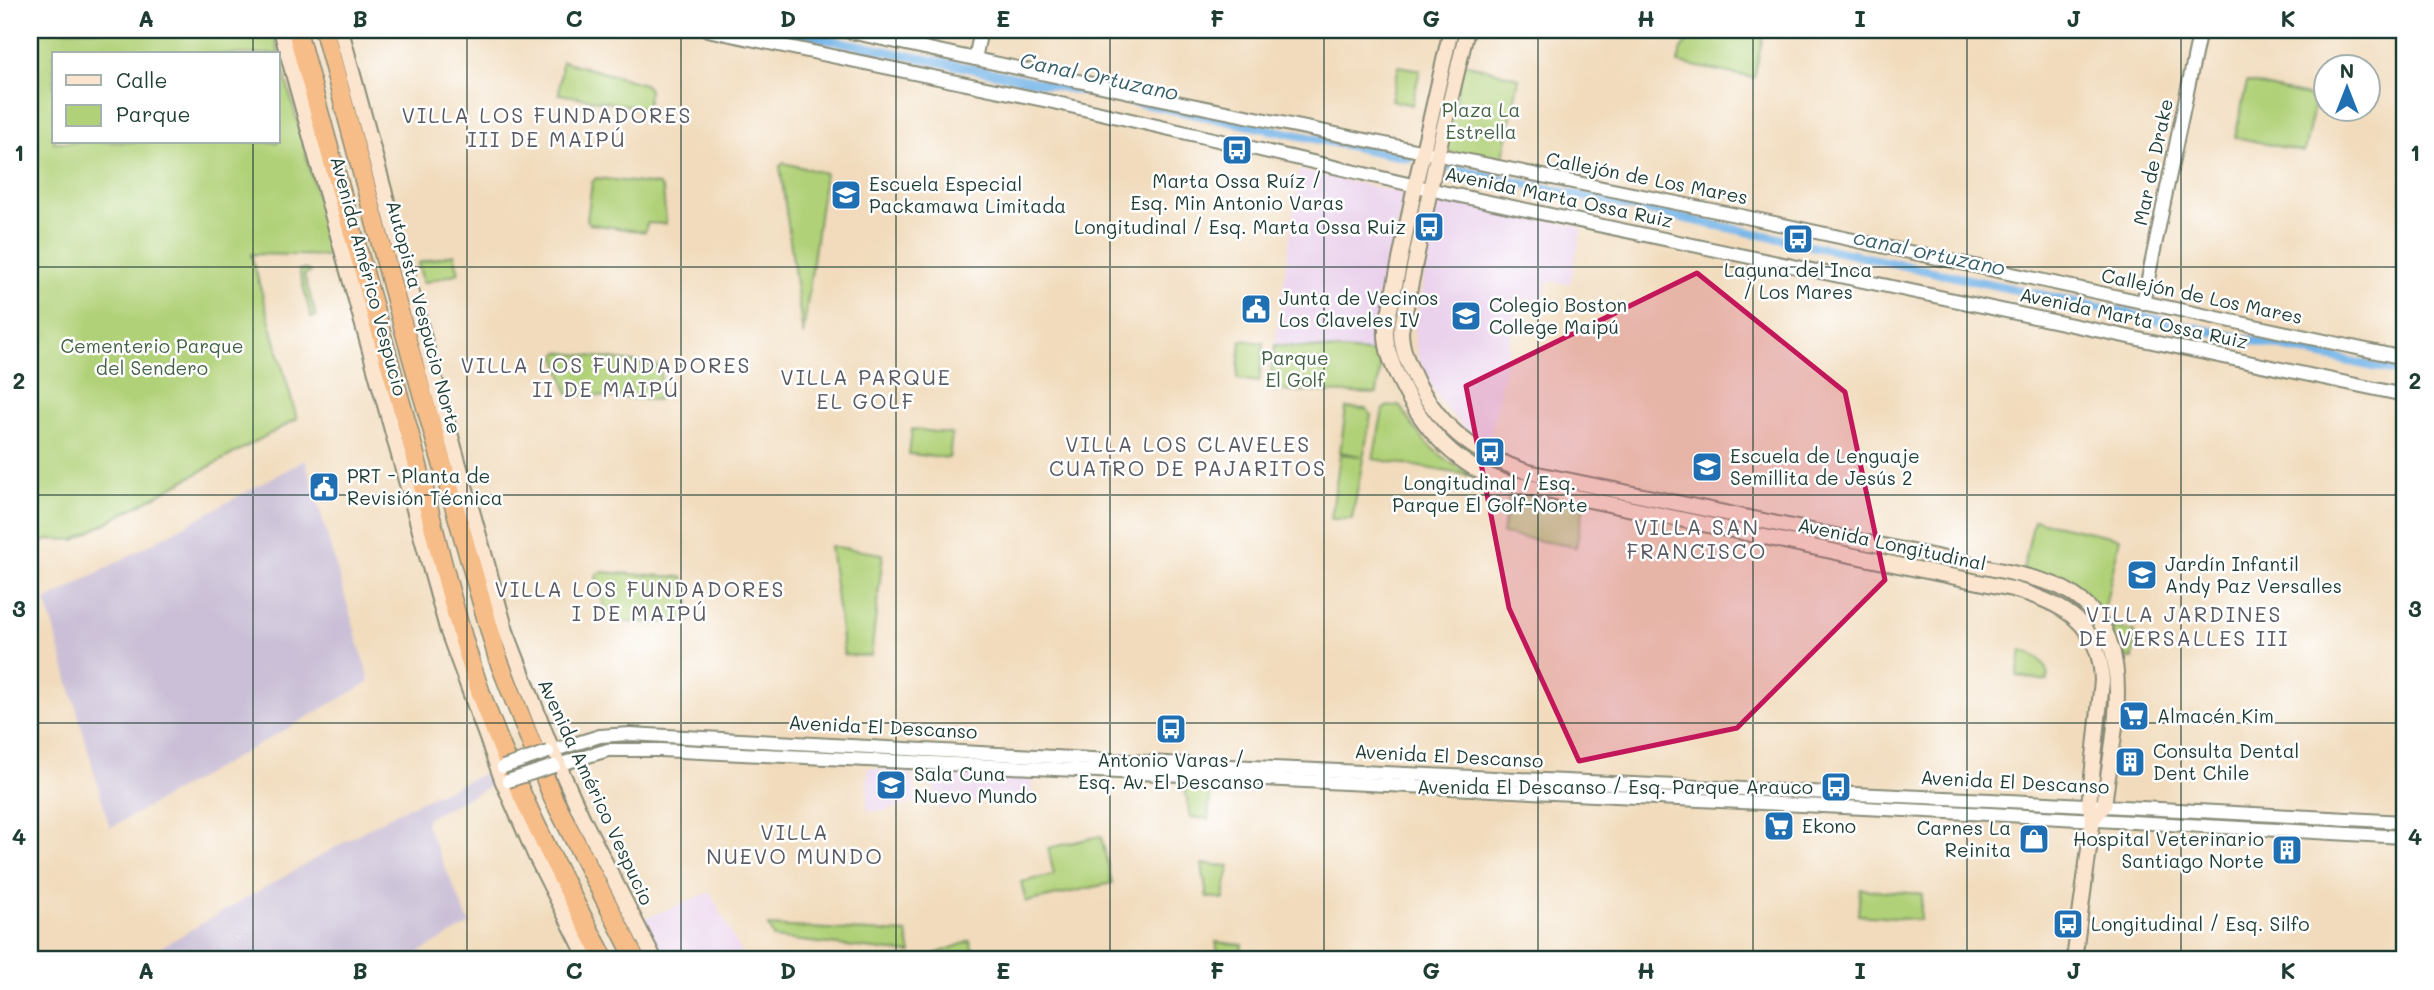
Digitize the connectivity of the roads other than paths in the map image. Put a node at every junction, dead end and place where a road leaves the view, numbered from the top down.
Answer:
1 (282, 30) edge
2 (297, 30) edge
3 (324, 30) edge
4 (341, 30) edge
5 (707, 30) edge
6 (841, 30) edge
7 (981, 30) edge
8 (1451, 30) edge
9 (1467, 30) edge
10 (2200, 30) edge
11 (975, 60) junction
12 (1430, 154) junction
13 (1415, 186) junction
14 (1430, 189) junction
15 (2143, 303) junction
16 (2404, 358) edge
17 (2404, 395) edge
18 (550, 751) junction
19 (556, 765) junction
20 (503, 775) junction
21 (2104, 806) junction
22 (2091, 812) junction
23 (2404, 822) edge
24 (2404, 837) edge
25 (588, 960) edge
26 (605, 960) edge
27 (636, 960) edge
28 (655, 960) edge
29 (2074, 960) edge

1 - 20 main road, Avenida Américo Vespucio
2 - 26 highway
3 - 27 highway, Autopista Vespucio Norte
4 - 18 main road, Avenida Américo Vespucio
5 - 13 street, Avenida Marta Ossa Ruiz
6 - 11 street, Callejón de Los Mares
7 - 11 street
8 - 12 main road
9 - 12 main road
10 - 15 street, Mar de Drake
11 - 12 street, Callejón de Los Mares
12 - 13 main road, Avenida Longitudinal
12 - 14 main road, Avenida Longitudinal
12 - 15 street, Callejón de Los Mares
13 - 14 street, Avenida Marta Ossa Ruiz
13 - 22 main road, Avenida Longitudinal
14 - 17 street, Avenida Marta Ossa Ruiz
14 - 21 main road, Avenida Longitudinal
15 - 16 street, Callejón de Los Mares
18 - 19 main road, Avenida Américo Vespucio
18 - 20 street, Avenida El Descanso, bridge
18 - 22 street, Avenida El Descanso
19 - 20 street, Avenida El Descanso, bridge
19 - 22 street, Avenida El Descanso
19 - 28 main road, Avenida Américo Vespucio
20 - 25 main road, Avenida Américo Vespucio
21 - 22 main road
21 - 23 street, Avenida El Descanso
22 - 24 street, Avenida El Descanso
22 - 29 main road, Avenida Longitudinal

